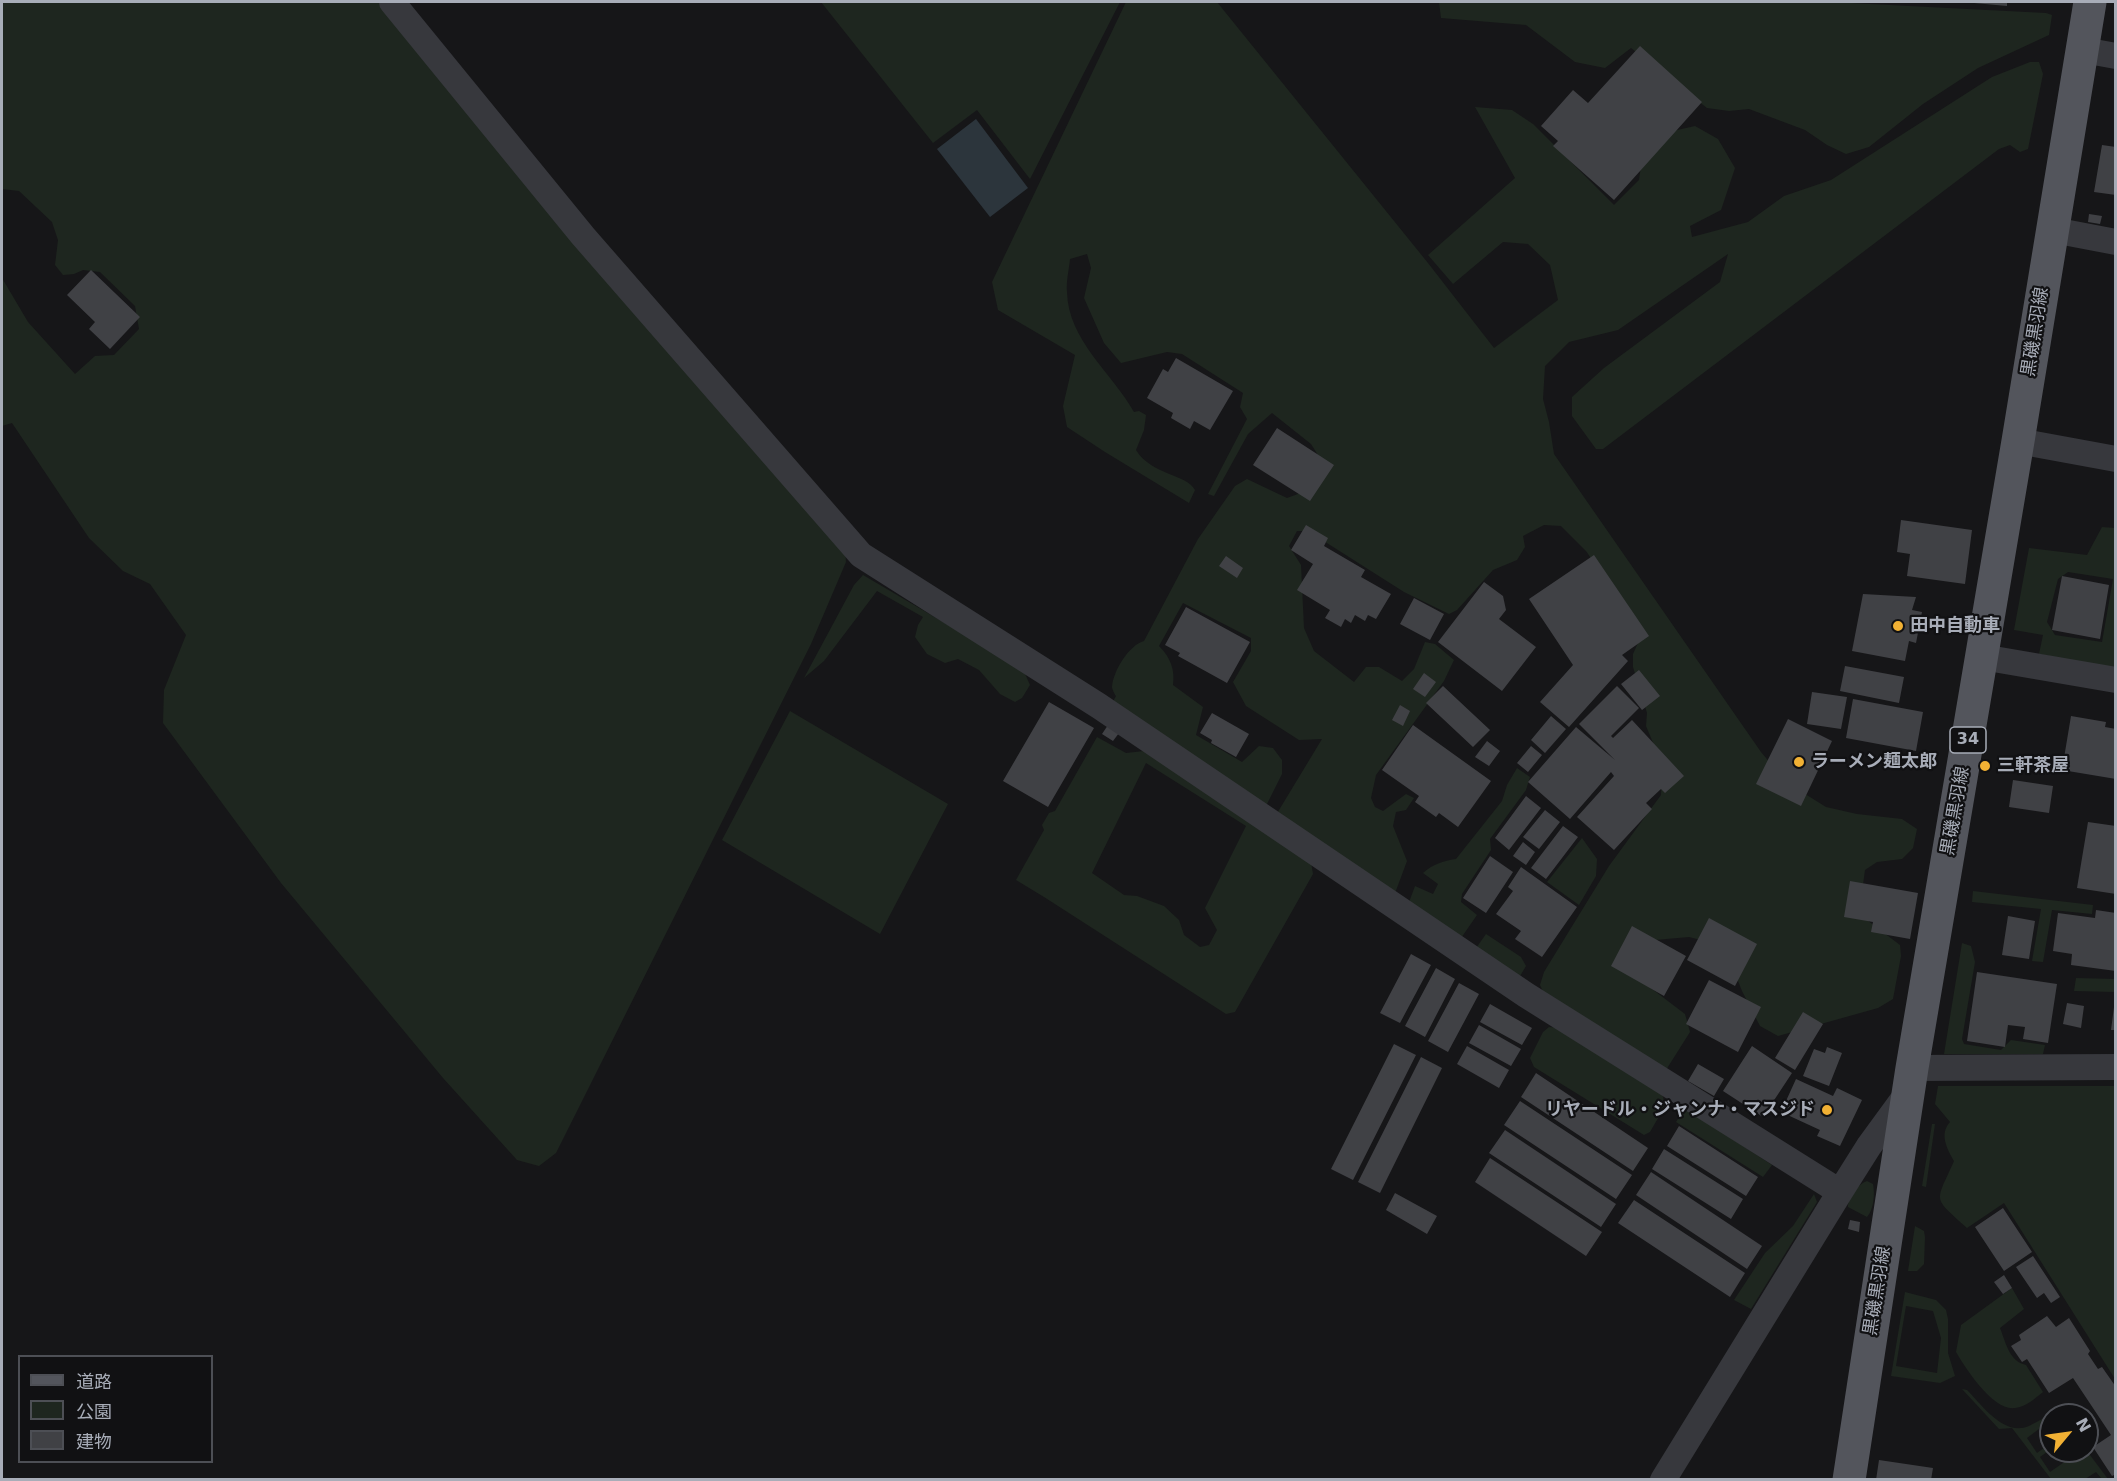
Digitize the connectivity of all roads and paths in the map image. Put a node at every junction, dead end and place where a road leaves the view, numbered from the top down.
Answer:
1 (392, 2) edge
2 (2090, 2) edge
3 (2083, 50) junction
4 (2115, 56) edge
5 (2053, 230) junction
6 (2115, 242) edge
7 (2018, 441) junction
8 (2115, 459) edge
9 (1982, 657) junction
10 (2115, 680) edge
11 (2115, 1067) edge
12 (1911, 1080) junction
13 (1840, 1192) junction
14 (1664, 1479) edge
15 (1849, 1479) edge

1 - 13 street
2 - 3 main road, 黒磯黒羽線 / 34
3 - 4 street
3 - 5 main road, 黒磯黒羽線 / 34
5 - 6 street
5 - 7 main road, 黒磯黒羽線 / 34
7 - 8 street
7 - 9 main road, 黒磯黒羽線 / 34
9 - 10 street
9 - 12 main road, 黒磯黒羽線 / 34
11 - 12 street
12 - 13 street
12 - 15 main road, 黒磯黒羽線 / 34
13 - 14 street

